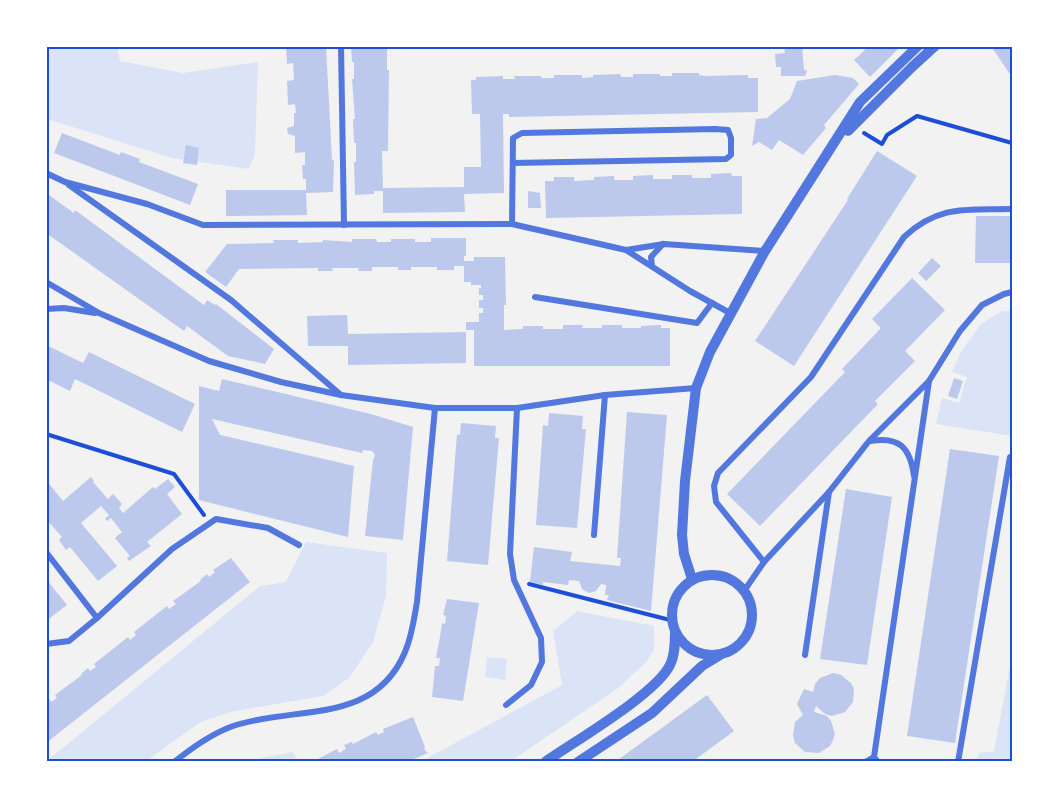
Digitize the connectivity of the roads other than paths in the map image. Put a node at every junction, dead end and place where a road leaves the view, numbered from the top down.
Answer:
1 (341, 46) edge
2 (918, 46) edge
3 (935, 46) edge
4 (833, 147) junction
5 (513, 163) junction
6 (46, 173) edge
7 (65, 182) junction
8 (1012, 209) edge
9 (512, 224) junction
10 (344, 225) junction
11 (664, 244) junction
12 (626, 250) junction
13 (765, 251) junction
14 (652, 266) junction
15 (46, 282) edge
16 (1012, 292) edge
17 (535, 297) dead end
18 (712, 303) junction
19 (46, 309) edge
20 (730, 313) junction
21 (99, 314) junction
22 (929, 381) junction
23 (696, 388) junction
24 (605, 394) junction
25 (341, 395) junction
26 (435, 408) junction
27 (517, 408) junction
28 (869, 441) junction
29 (1010, 457) dead end
30 (915, 485) junction
31 (829, 492) junction
32 (594, 535) dead end
33 (299, 545) dead end
34 (46, 552) edge
35 (764, 562) junction
36 (692, 579) junction
37 (744, 591) junction
38 (97, 618) junction
39 (675, 633) junction
40 (46, 644) edge
41 (720, 655) junction
42 (805, 655) dead end
43 (506, 705) dead end
44 (876, 759) edge
45 (174, 762) edge
46 (545, 762) edge
47 (578, 762) edge
48 (865, 762) edge
49 (958, 762) edge

1 - 10 street
2 - 4 street
3 - 4 street
4 - 13 street
5 - 5 street
5 - 9 street
6 - 7 street
7 - 10 street
7 - 25 street
8 - 35 street
9 - 10 street
9 - 12 street
11 - 12 street
11 - 13 street
11 - 14 street
12 - 14 street
13 - 20 street
14 - 18 street
15 - 21 street
16 - 22 street
17 - 18 street
18 - 20 street
19 - 21 street
20 - 23 street
21 - 25 street
22 - 28 street
22 - 30 street
23 - 24 street
23 - 36 street
24 - 27 street
24 - 32 street
25 - 26 street
26 - 27 street
26 - 45 street
27 - 43 street
28 - 30 street
28 - 31 street
29 - 49 street
30 - 44 street
31 - 35 street
31 - 42 street
33 - 38 street
34 - 38 street
35 - 37 street
36 - 37 street
36 - 39 street
37 - 41 street
38 - 40 street
39 - 41 street
39 - 46 street
41 - 47 street
44 - 48 street

